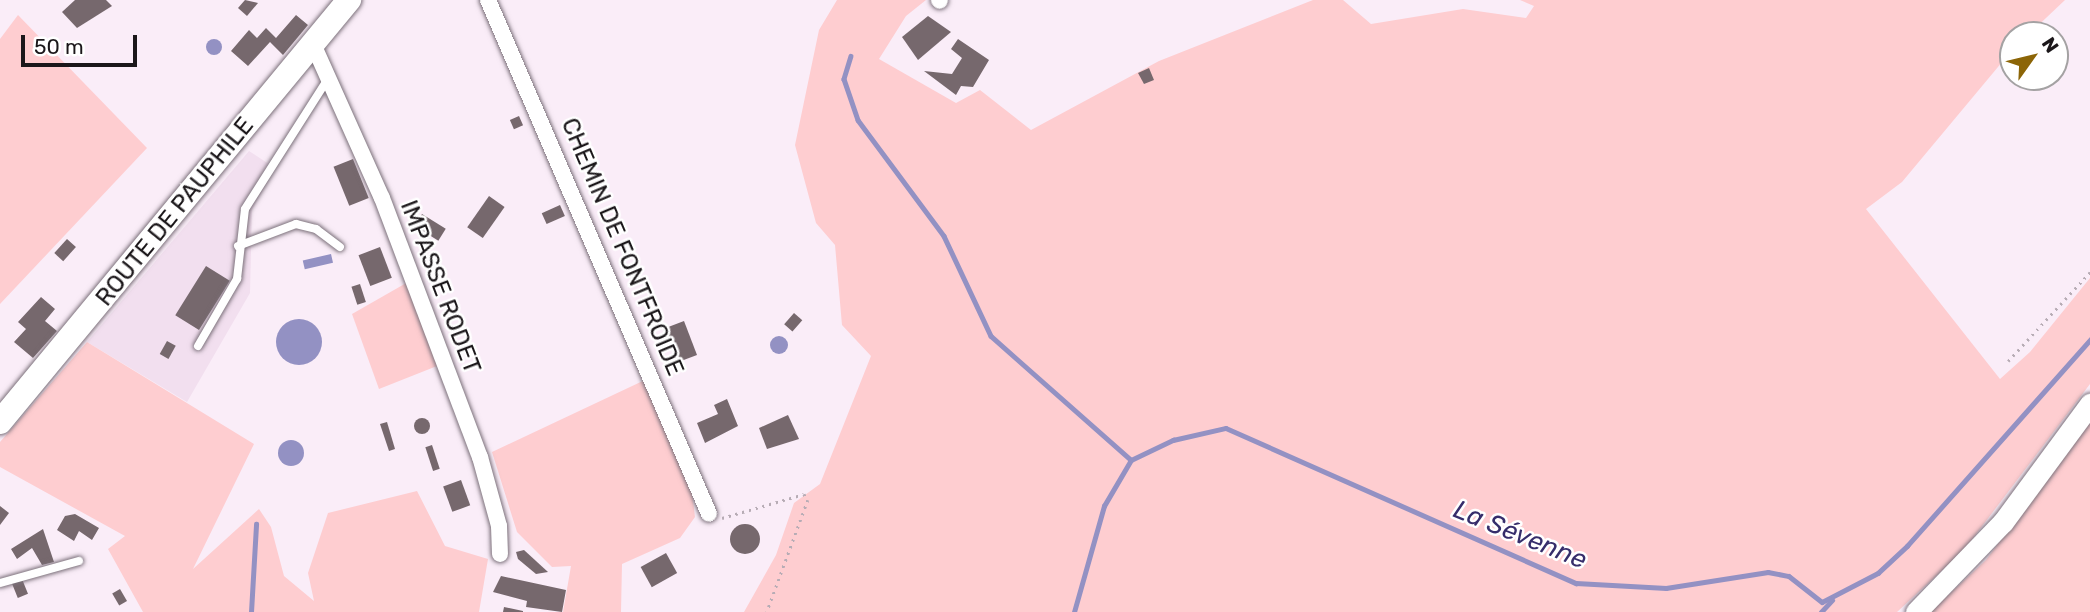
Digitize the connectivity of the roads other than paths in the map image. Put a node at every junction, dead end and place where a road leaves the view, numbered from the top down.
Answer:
1 (349, 0) edge
2 (488, 0) edge
3 (313, 44) junction
4 (331, 75) junction
5 (238, 246) junction
6 (340, 247) dead end
7 (198, 346) dead end
8 (2090, 404) edge
9 (0, 422) edge
10 (709, 514) road end
11 (500, 554) dead end
12 (79, 561) dead end
13 (0, 583) edge
14 (1916, 612) edge

1 - 3 main road, ROUTE DE PAUPHILE
2 - 10 street, CHEMIN DE FONTFROIDE
3 - 4 street, IMPASSE RODET
3 - 9 main road, ROUTE DE PAUPHILE
4 - 5 lane
4 - 11 street, IMPASSE RODET
5 - 6 lane
5 - 7 lane
8 - 14 street
12 - 13 lane

